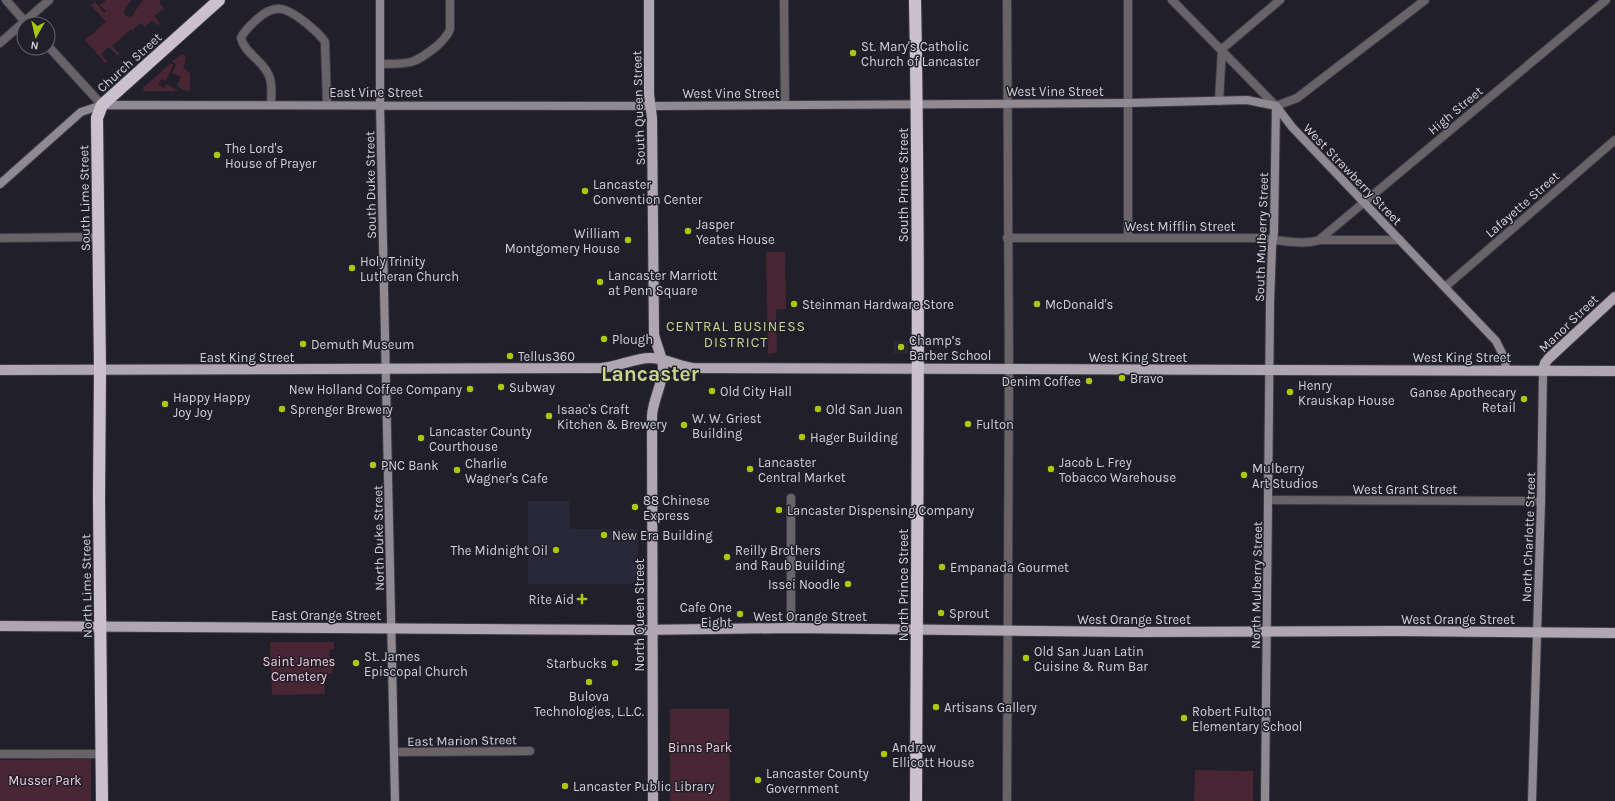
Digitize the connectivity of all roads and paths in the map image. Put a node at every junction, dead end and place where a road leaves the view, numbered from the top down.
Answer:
1 (6, 0) edge
2 (49, 0) edge
3 (219, 0) edge
4 (380, 0) edge
5 (450, 0) edge
6 (649, 0) edge
7 (784, 0) edge
8 (914, 0) edge
9 (1007, 0) edge
10 (1128, 0) edge
11 (1172, 0) edge
12 (1280, 0) edge
13 (1425, 0) edge
14 (1606, 0) edge
15 (20, 16) edge
16 (33, 16) edge
17 (16, 31) edge
18 (0, 43) edge
19 (1222, 49) junction
20 (56, 55) edge
21 (380, 64) junction
22 (1219, 101) junction
23 (1007, 103) junction
24 (1128, 103) junction
25 (271, 104) junction
26 (327, 104) junction
27 (380, 104) junction
28 (917, 104) junction
29 (102, 105) junction
30 (785, 105) junction
31 (651, 106) junction
32 (1276, 106) junction
33 (1615, 140) edge
34 (0, 184) edge
35 (1364, 202) junction
36 (98, 237) junction
37 (0, 238) edge
38 (1007, 238) junction
39 (1128, 238) junction
40 (1273, 240) junction
41 (1319, 240) junction
42 (1400, 240) junction
43 (1445, 287) junction
44 (1615, 297) edge
45 (662, 359) junction
46 (918, 369) junction
47 (1009, 369) junction
48 (0, 370) edge
49 (387, 370) junction
50 (1270, 370) junction
51 (1506, 370) junction
52 (100, 371) junction
53 (1543, 371) junction
54 (1615, 371) edge
55 (791, 498) dead end
56 (1269, 500) junction
57 (1541, 501) junction
58 (0, 626) edge
59 (101, 627) junction
60 (392, 628) junction
61 (791, 628) junction
62 (917, 629) junction
63 (652, 630) junction
64 (1008, 630) junction
65 (1267, 632) junction
66 (1537, 632) junction
67 (1615, 633) edge
68 (530, 751) dead end
69 (395, 752) junction
70 (0, 754) edge
71 (101, 754) junction
72 (102, 801) edge
73 (396, 801) edge
74 (653, 801) edge
75 (916, 801) edge
76 (1007, 801) edge
77 (1265, 801) edge
78 (1532, 801) edge

1 - 15 street
2 - 16 street
3 - 29 highway, Church Street
4 - 21 street, South Duke Street
5 - 21 street
6 - 31 main road, South Queen Street
7 - 30 street
8 - 28 highway, South Prince Street
9 - 23 street
10 - 24 street
11 - 19 street, West Strawberry Street
12 - 19 street
13 - 32 street
14 - 35 street, High Street
17 - 18 street
19 - 22 street
19 - 32 street, West Strawberry Street
20 - 29 street
21 - 27 street, South Duke Street
22 - 24 street, West Vine Street
22 - 32 street, West Vine Street
23 - 24 street, West Vine Street
23 - 28 street, West Vine Street
23 - 38 street
24 - 39 street
25 - 26 street, East Vine Street
25 - 26 street
25 - 29 street, East Vine Street
26 - 27 street, East Vine Street
27 - 31 street, East Vine Street
27 - 49 street, South Duke Street
28 - 30 street, West Vine Street
28 - 46 highway, South Prince Street
29 - 34 street, Church Street
29 - 36 highway, South Lime Street
30 - 31 street, West Vine Street
31 - 45 main road, South Queen Street
32 - 35 street, West Strawberry Street
32 - 40 street, South Mulberry Street
33 - 43 street, Lafayette Street
35 - 41 street, High Street
35 - 42 street, West Strawberry Street
36 - 37 street
36 - 52 highway, South Lime Street
38 - 39 street, West Mifflin Street
38 - 47 street
39 - 40 street, West Mifflin Street
40 - 41 street, West Mifflin Street
40 - 50 street, South Mulberry Street
41 - 42 street, West Mifflin Street
42 - 43 street, West Strawberry Street
43 - 51 street, West Strawberry Street
44 - 53 main road, Manor Street
45 - 46 main road, West King Street
45 - 49 main road, East King Street
45 - 63 main road, North Queen Street
46 - 47 main road, West King Street
46 - 62 highway, North Prince Street
47 - 50 main road, West King Street
47 - 64 street
48 - 52 main road, East King Street
49 - 52 main road, East King Street
49 - 60 street, North Duke Street
50 - 51 main road, West King Street
50 - 56 street, North Mulberry Street
51 - 53 main road, West King Street
52 - 59 highway, North Lime Street
53 - 54 main road, West King Street
53 - 57 street, North Charlotte Street
55 - 61 street
56 - 57 street, West Grant Street
56 - 65 street, North Mulberry Street
57 - 66 street, North Charlotte Street
58 - 59 main road, East Orange Street
59 - 60 main road, East Orange Street
59 - 71 highway, North Lime Street
60 - 63 main road, East Orange Street
60 - 69 street, North Duke Street
61 - 62 main road, West Orange Street
61 - 63 main road, West Orange Street
62 - 64 main road, West Orange Street
62 - 75 highway, North Prince Street
63 - 74 main road, North Queen Street
64 - 65 main road, West Orange Street
64 - 76 street
65 - 66 main road, West Orange Street
65 - 77 street, North Mulberry Street
66 - 67 main road, West Orange Street
66 - 78 street, North Charlotte Street
68 - 69 street, East Marion Street
69 - 73 street, North Duke Street
70 - 71 street
71 - 72 highway, North Lime Street

